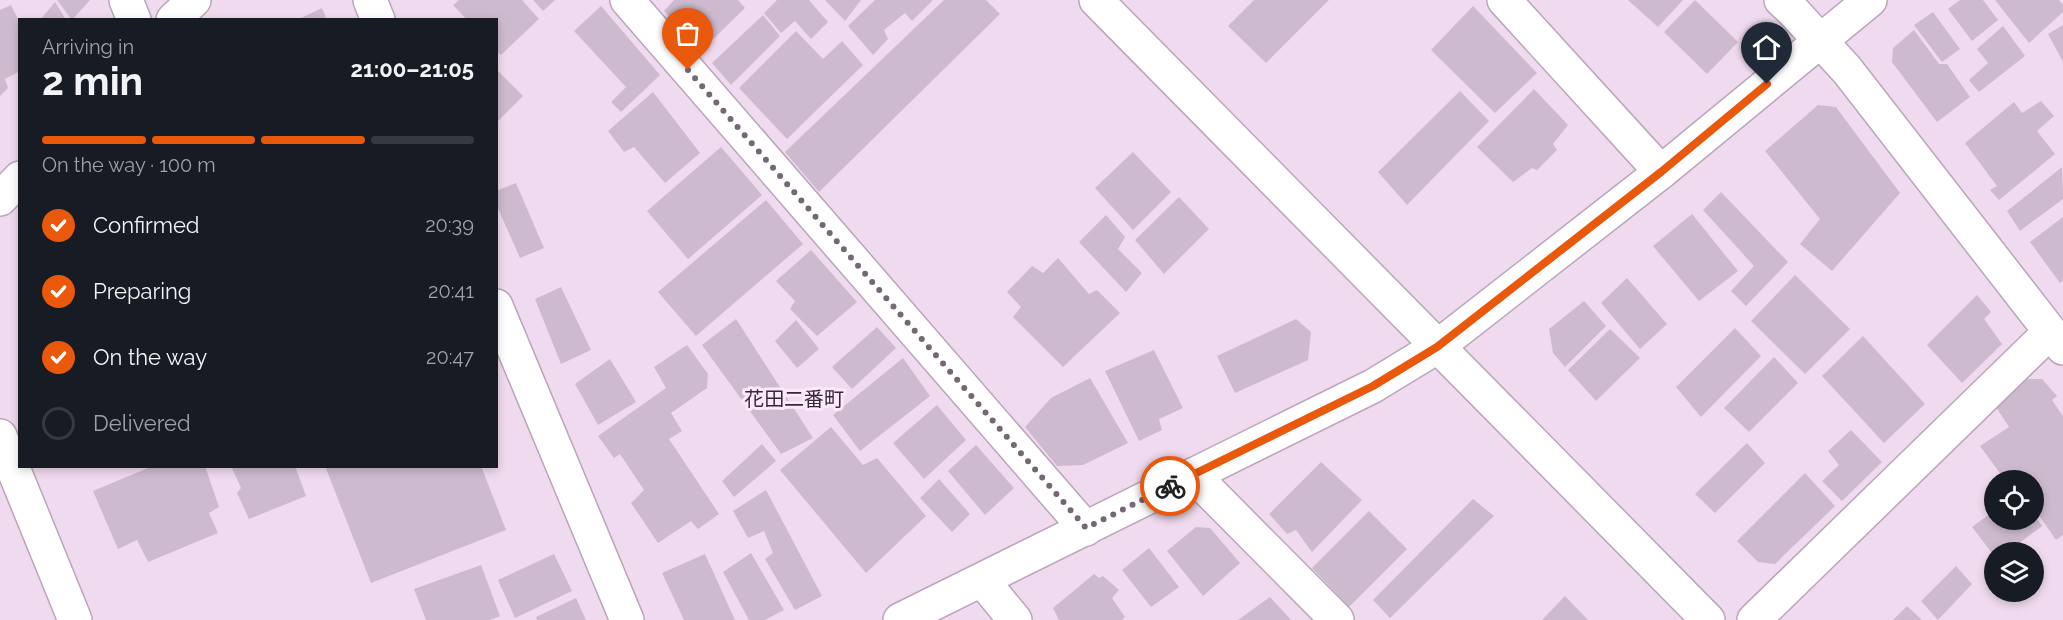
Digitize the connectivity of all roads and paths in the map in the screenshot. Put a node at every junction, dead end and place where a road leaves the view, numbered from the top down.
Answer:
1 (126, 0) edge
2 (194, 0) edge
3 (370, 0) edge
4 (627, 0) edge
5 (1096, 0) edge
6 (1504, 0) edge
7 (1781, 0) edge
8 (1870, 0) edge
9 (133, 18) edge
10 (175, 18) edge
11 (377, 18) edge
12 (1821, 40) junction
13 (1661, 172) junction
14 (18, 180) edge
15 (0, 199) edge
16 (498, 311) edge
17 (2057, 340) edge
18 (1437, 347) junction
19 (0, 436) edge
20 (1193, 475) junction
21 (1086, 528) junction
22 (982, 580) junction
23 (75, 620) edge
24 (627, 620) edge
25 (900, 620) edge
26 (1015, 620) edge
27 (1337, 620) edge
28 (1708, 620) edge
29 (1754, 620) edge

1 - 9 street
2 - 10 street
3 - 11 street
4 - 21 street
5 - 18 street
6 - 13 street
7 - 12 street
8 - 12 street
12 - 13 street
12 - 17 street
13 - 18 street
14 - 15 street
16 - 24 street
17 - 29 street
18 - 20 street
18 - 28 street
19 - 23 street
20 - 21 street
20 - 27 street
21 - 22 street
22 - 25 street
22 - 26 street

